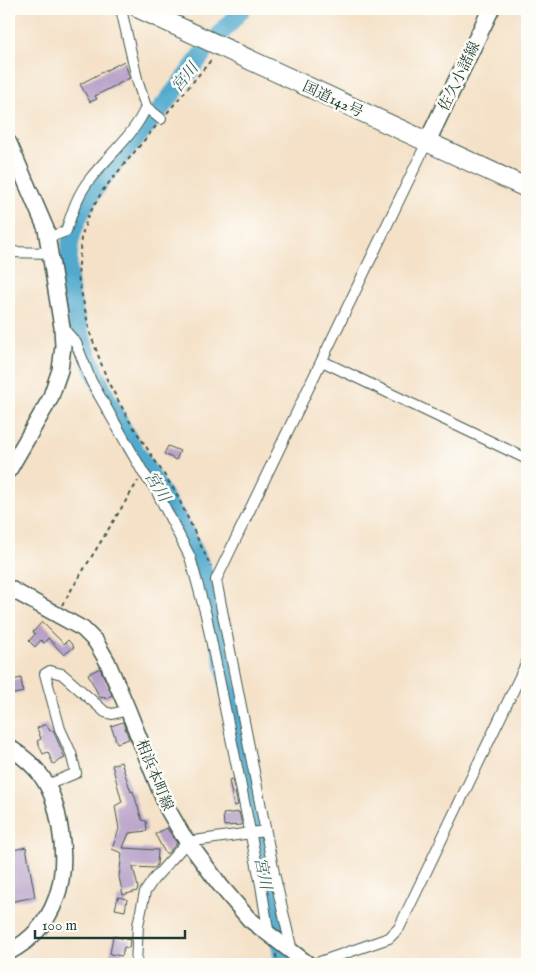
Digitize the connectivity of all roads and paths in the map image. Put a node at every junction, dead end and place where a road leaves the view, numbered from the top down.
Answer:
1 (121, 9) edge
2 (140, 9) edge
3 (491, 9) edge
4 (222, 48) junction
5 (154, 113) junction
6 (427, 142) junction
7 (9, 143) edge
8 (527, 188) edge
9 (49, 246) junction
10 (9, 252) edge
11 (62, 327) junction
12 (322, 361) junction
13 (527, 459) edge
14 (9, 470) edge
15 (144, 474) junction
16 (218, 574) junction
17 (10, 590) edge
18 (56, 615) junction
19 (527, 662) edge
20 (128, 710) junction
21 (9, 746) edge
22 (47, 785) junction
23 (258, 832) junction
24 (187, 842) junction
25 (284, 949) edge
26 (9, 952) edge
27 (136, 964) edge
28 (308, 964) edge
29 (314, 964) edge

1 - 5 street
2 - 4 highway, 国道142号
3 - 6 main road, 佐久小諸線
4 - 5 path
4 - 6 highway, 国道142号
5 - 9 street
5 - 16 path
6 - 8 highway, 国道142号
6 - 12 street
7 - 9 street
9 - 10 street
9 - 11 street
11 - 14 street
11 - 15 street
12 - 13 street
12 - 16 street
15 - 18 path
15 - 23 street
16 - 23 street
17 - 18 street, 相浜本町線
18 - 20 street, 相浜本町線
19 - 29 street
20 - 22 street
20 - 24 street, 相浜本町線
21 - 22 street
22 - 26 street
23 - 24 street
23 - 25 street
23 - 25 street
24 - 25 street, 相浜本町線
24 - 27 street
25 - 28 street, 相浜本町線

